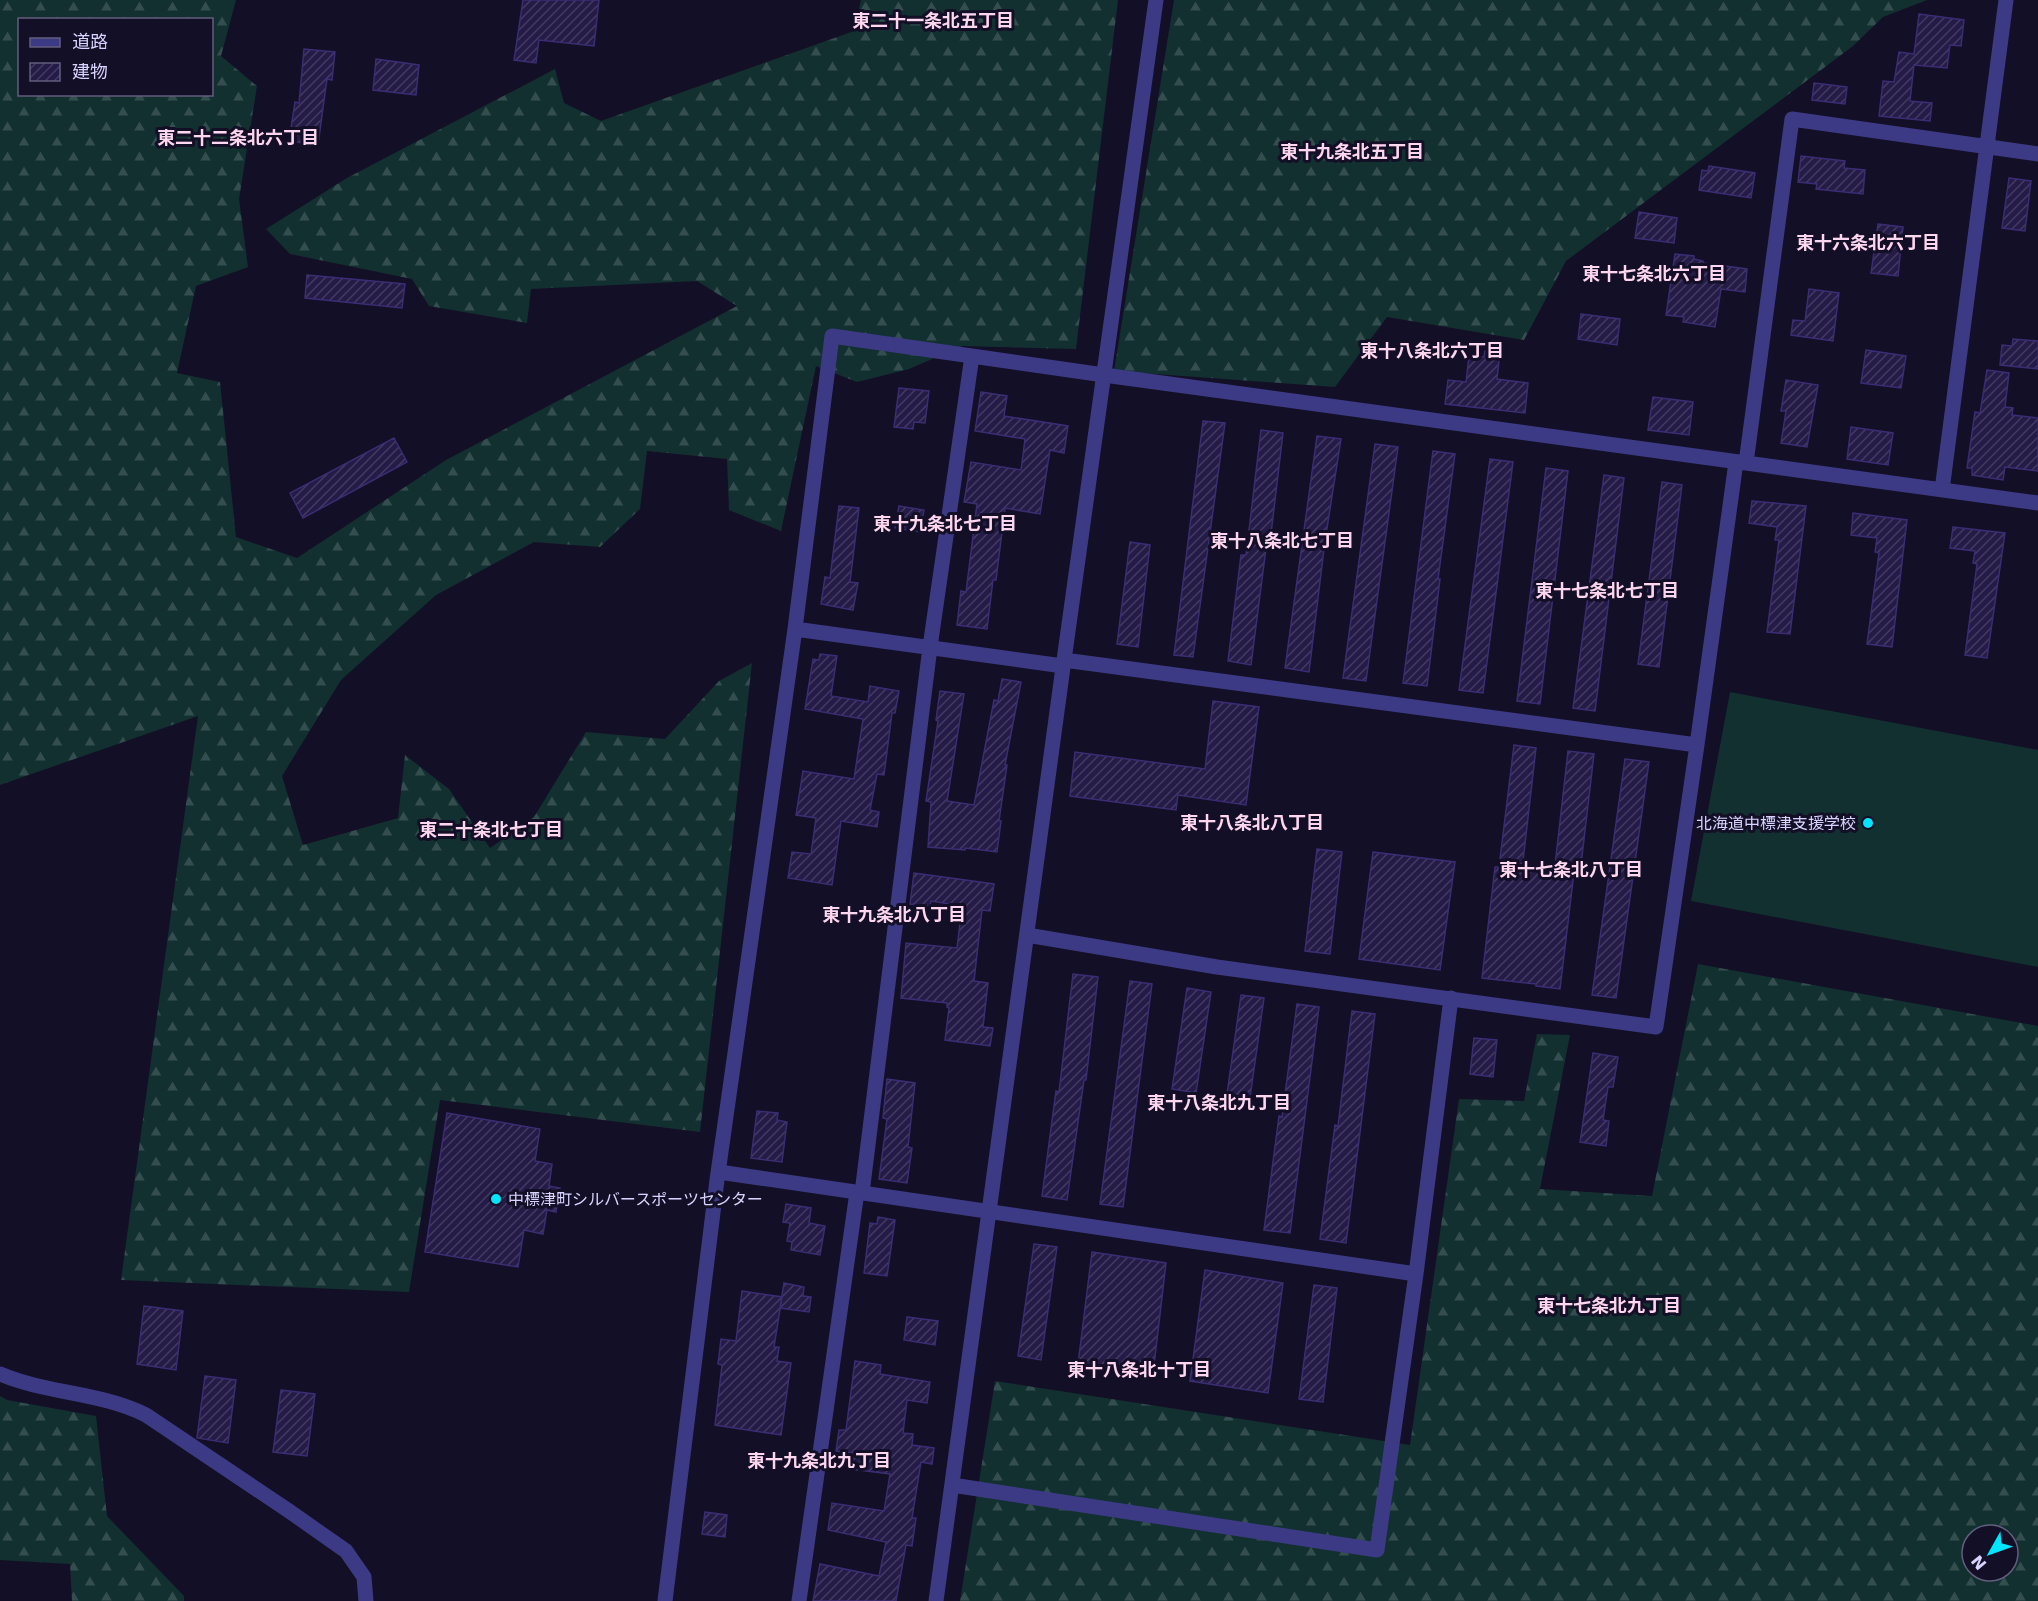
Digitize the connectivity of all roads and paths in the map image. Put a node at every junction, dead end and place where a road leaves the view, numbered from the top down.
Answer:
1 (1156, 0) edge
2 (2006, 0) edge
3 (1988, 147) junction
4 (2038, 154) edge
5 (972, 356) junction
6 (1104, 375) junction
7 (1741, 463) junction
8 (1942, 490) junction
9 (2038, 503) edge
10 (795, 628) junction
11 (930, 647) junction
12 (1064, 663) junction
13 (1697, 745) junction
14 (1027, 935) junction
15 (1451, 998) junction
16 (719, 1172) junction
17 (860, 1192) junction
18 (991, 1211) junction
19 (1416, 1274) junction
20 (0, 1374) edge
21 (952, 1485) junction
22 (366, 1601) edge
23 (665, 1601) edge
24 (799, 1601) edge
25 (936, 1601) edge

1 - 6 street
2 - 3 street
3 - 4 street
3 - 7 street
3 - 8 street
5 - 6 street
5 - 10 street
5 - 11 street
6 - 7 street
6 - 12 street
7 - 8 street
7 - 13 street
8 - 9 street
10 - 11 street
10 - 16 street
11 - 12 street
11 - 17 street
12 - 13 street
12 - 14 street
13 - 15 street
14 - 15 street
14 - 18 street
15 - 19 street
16 - 17 street
16 - 23 street
17 - 18 street
17 - 24 street
18 - 19 street
18 - 21 street
19 - 21 street
20 - 22 street
21 - 25 street

